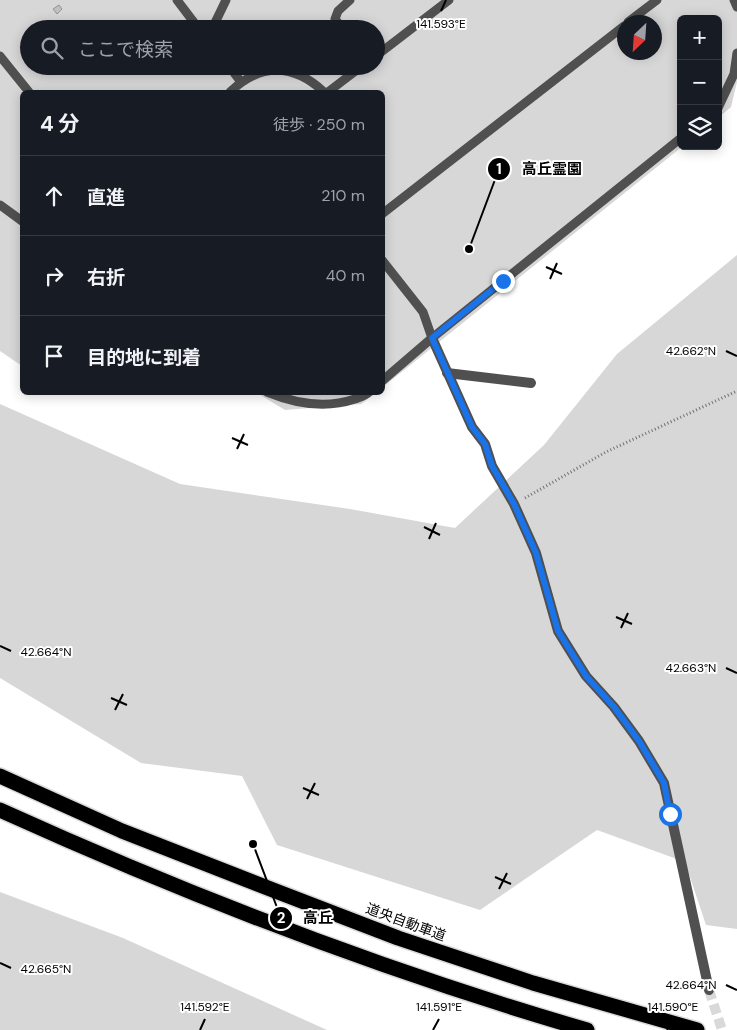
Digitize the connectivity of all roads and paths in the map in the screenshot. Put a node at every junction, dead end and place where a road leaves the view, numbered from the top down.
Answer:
1 (177, 0) edge
2 (226, 0) edge
3 (350, 0) edge
4 (449, 0) edge
5 (657, 0) edge
6 (734, 0) edge
7 (737, 7) edge
8 (637, 15) edge
9 (192, 20) edge
10 (216, 20) edge
11 (336, 20) edge
12 (617, 31) edge
13 (385, 49) edge
14 (737, 53) edge
15 (0, 56) edge
16 (236, 75) edge
17 (254, 75) edge
18 (299, 75) edge
19 (350, 75) edge
20 (241, 82) junction
21 (27, 90) edge
22 (232, 90) edge
23 (322, 90) edge
24 (331, 90) edge
25 (719, 105) edge
26 (677, 141) edge
27 (0, 204) edge
28 (385, 212) edge
29 (20, 219) edge
30 (385, 264) edge
31 (432, 338) junction
32 (447, 373) junction
33 (385, 378) edge
34 (531, 383) dead end
35 (737, 391) edge
36 (274, 395) edge
37 (362, 395) edge
38 (514, 504) junction
39 (0, 776) edge
40 (0, 810) edge
41 (709, 990) tunnel mouth
42 (697, 1029) edge
43 (587, 1030) edge

1 - 9 lane
2 - 10 lane
3 - 11 lane
4 - 13 lane
5 - 8 lane
6 - 7 lane
12 - 28 lane
14 - 25 lane
15 - 21 lane
16 - 20 lane
17 - 20 lane
18 - 23 lane
19 - 24 lane
20 - 22 lane
26 - 31 lane
27 - 29 lane
30 - 31 lane
31 - 32 street
31 - 33 lane
32 - 34 street
32 - 38 street
35 - 38 path
36 - 37 lane
38 - 41 street
39 - 42 highway, 道央自動車道
40 - 43 highway

